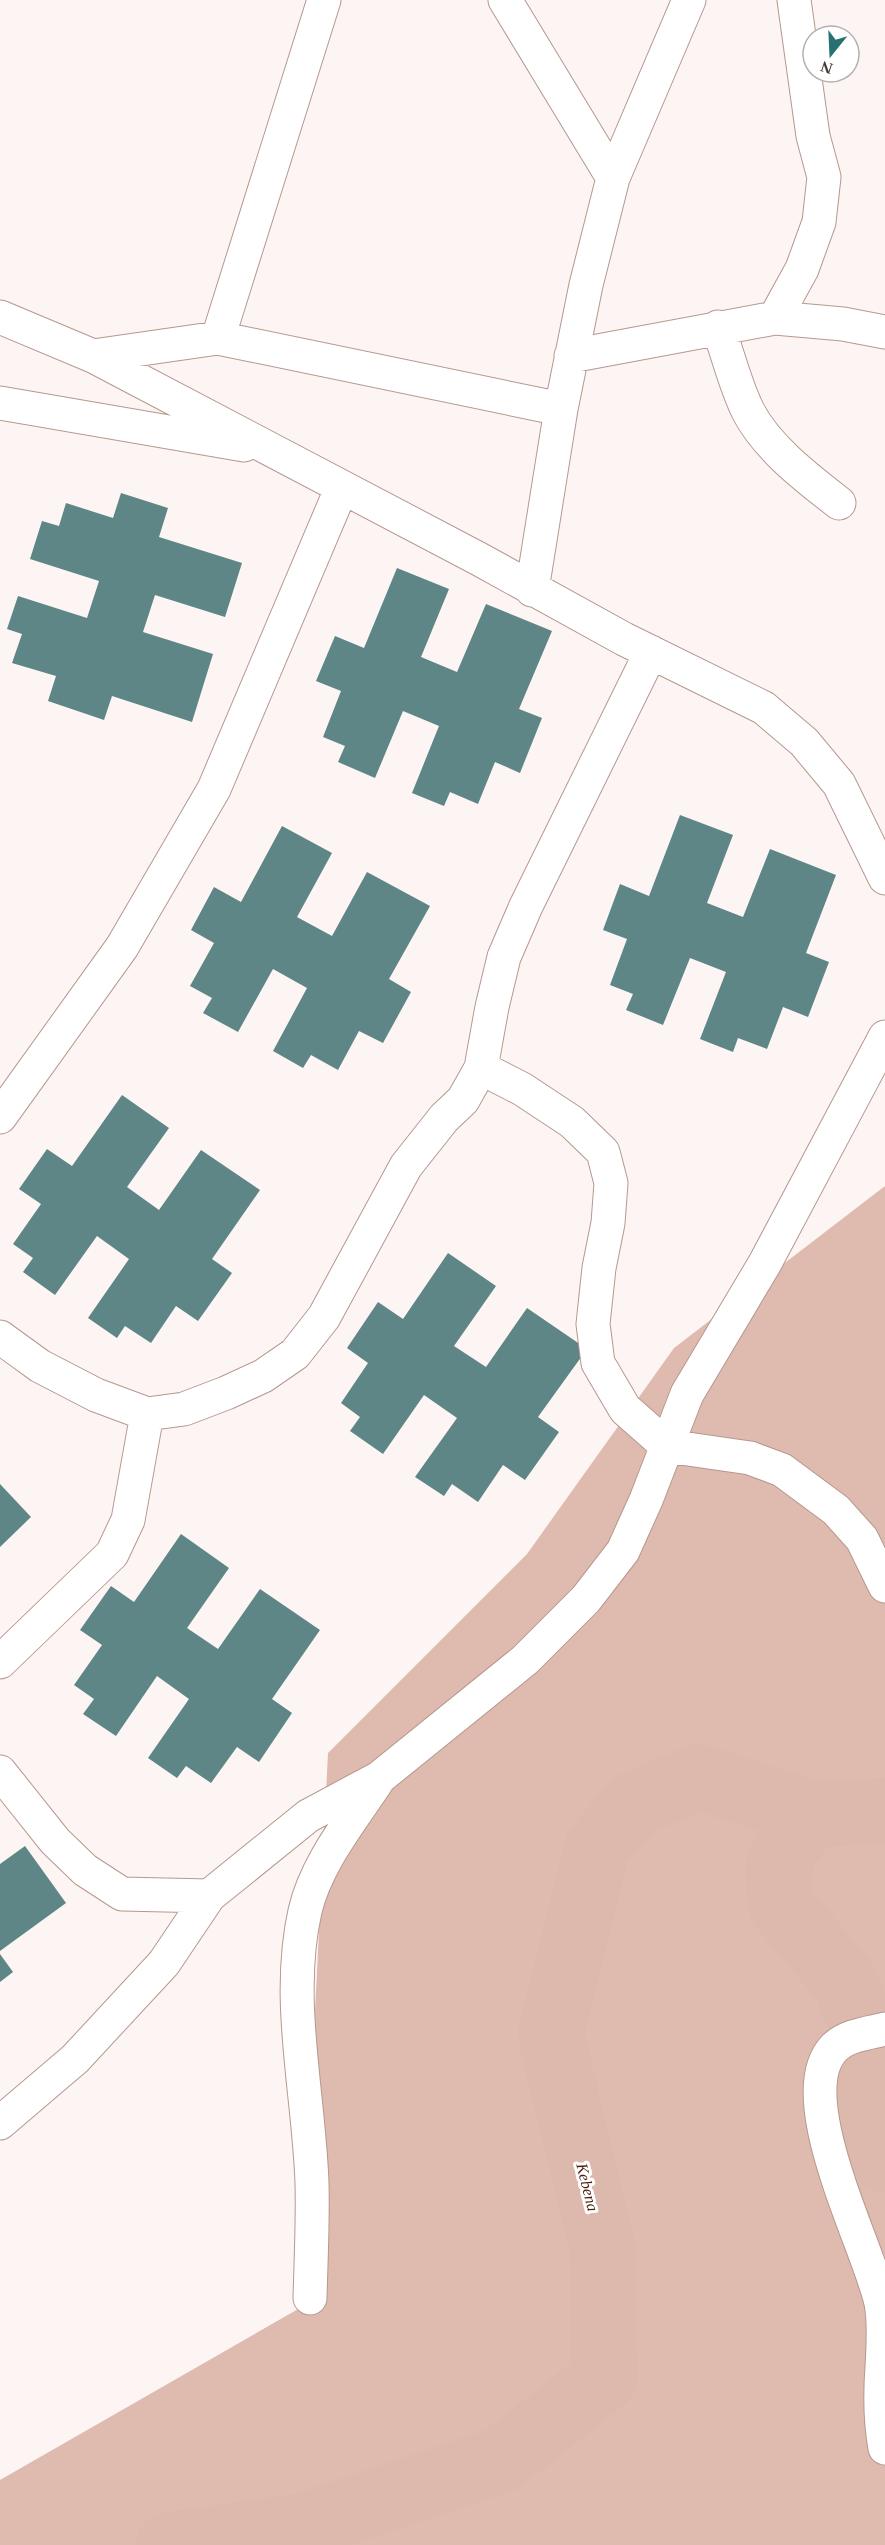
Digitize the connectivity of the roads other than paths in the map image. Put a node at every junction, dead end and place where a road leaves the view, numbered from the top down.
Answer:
1 (324, 0) edge
2 (505, 0) edge
3 (689, 0) edge
4 (794, 0) edge
5 (613, 178) junction
6 (0, 317) edge
7 (775, 318) junction
8 (718, 327) junction
9 (885, 332) edge
10 (218, 338) junction
11 (93, 356) junction
12 (572, 356) junction
13 (0, 403) edge
14 (561, 409) junction
15 (272, 450) junction
16 (342, 486) junction
17 (839, 503) dead end
18 (532, 590) junction
19 (651, 652) junction
20 (885, 878) edge
21 (885, 1037) edge
22 (481, 1068) junction
23 (0, 1117) edge
24 (0, 1337) edge
25 (147, 1414) junction
26 (667, 1446) junction
27 (885, 1586) edge
28 (0, 1662) edge
29 (0, 1772) edge
30 (379, 1778) junction
31 (209, 1896) junction
32 (885, 2029) edge
33 (0, 2123) edge
34 (310, 2298) dead end
35 (885, 2448) edge

1 - 10 street
2 - 5 street
3 - 5 street
4 - 7 street
5 - 12 street
6 - 11 street
7 - 8 street
7 - 9 street
8 - 12 street
8 - 17 street
10 - 11 street
10 - 14 street
11 - 15 street
12 - 14 street
13 - 15 street
14 - 18 street
15 - 16 street
16 - 18 street
16 - 23 street
18 - 19 street
19 - 20 street
19 - 22 street
21 - 26 street
22 - 25 street
22 - 26 street
24 - 25 street
25 - 28 street
26 - 27 street
26 - 30 street
29 - 31 street
30 - 31 street
30 - 34 street
31 - 33 street
32 - 35 street

